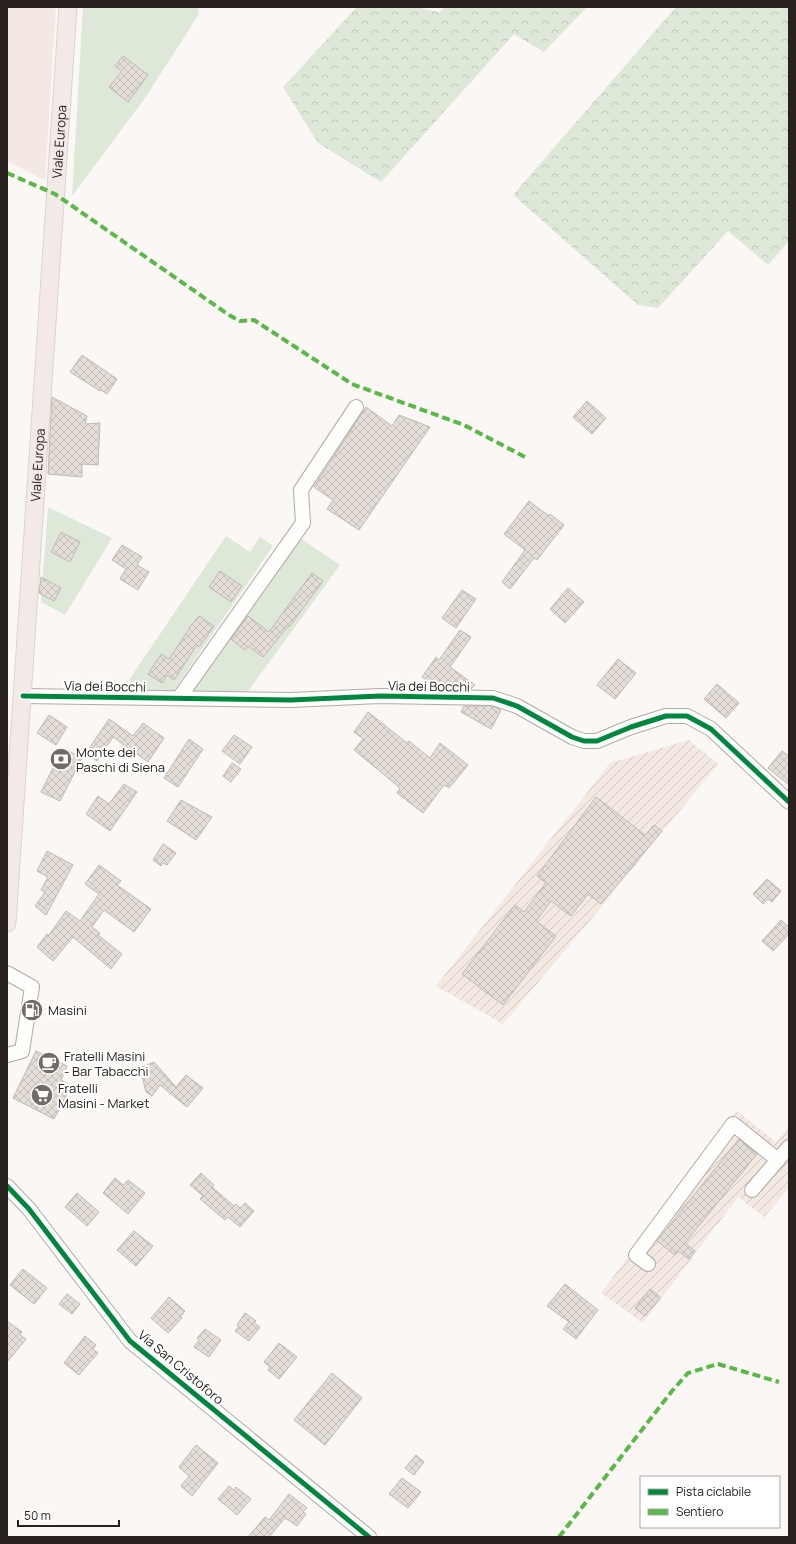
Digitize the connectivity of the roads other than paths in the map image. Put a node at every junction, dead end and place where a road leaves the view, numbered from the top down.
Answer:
1 (68, 7) edge
2 (356, 407) dead end
3 (23, 696) junction
4 (179, 698) junction
5 (789, 802) edge
6 (7, 923) edge
7 (7, 973) edge
8 (7, 1055) edge
9 (789, 1147) edge
10 (778, 1160) junction
11 (7, 1186) edge
12 (752, 1190) dead end
13 (648, 1264) dead end
14 (369, 1537) edge

1 - 3 main road, Viale Europa
2 - 4 street
3 - 4 street, Via dei Bocchi
3 - 6 main road, Viale Europa
4 - 5 street, Via dei Bocchi
7 - 8 street
9 - 10 street
10 - 12 street
10 - 13 street
11 - 14 street, Via San Cristoforo

